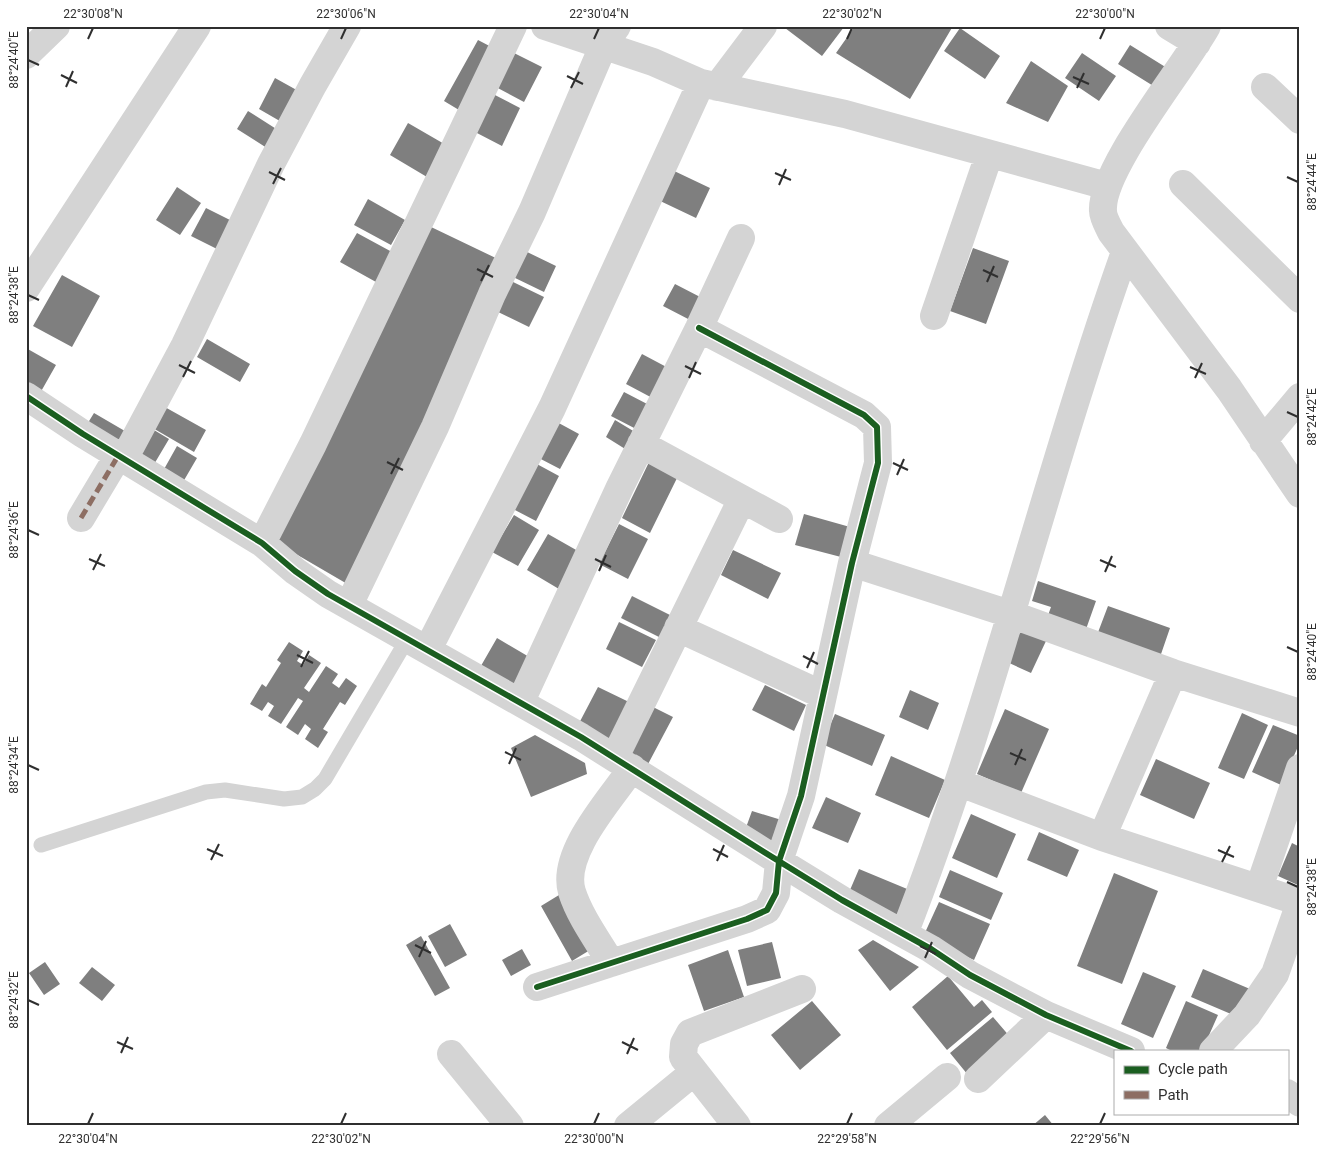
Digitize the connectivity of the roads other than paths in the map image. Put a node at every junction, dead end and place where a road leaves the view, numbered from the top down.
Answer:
1 (56, 26) edge
2 (197, 26) edge
3 (347, 26) edge
4 (513, 26) edge
5 (545, 26) edge
6 (763, 26) edge
7 (1169, 26) edge
8 (610, 35) edge
9 (1202, 35) edge
10 (26, 55) edge
11 (709, 85) junction
12 (1265, 87) dead end
13 (1300, 120) edge
14 (988, 155) junction
15 (1183, 184) dead end
16 (1107, 186) junction
17 (741, 238) dead end
18 (1125, 252) junction
19 (26, 288) edge
20 (1300, 299) edge
21 (934, 316) dead end
22 (699, 328) junction
23 (26, 396) edge
24 (1300, 397) edge
25 (1264, 441) junction
26 (641, 444) junction
27 (121, 457) junction
28 (1300, 494) edge
29 (742, 498) junction
30 (81, 518) dead end
31 (779, 519) dead end
32 (262, 543) junction
33 (852, 563) junction
34 (349, 605) junction
35 (1010, 614) junction
36 (678, 628) junction
37 (418, 644) junction
38 (1173, 673) junction
39 (823, 695) junction
40 (521, 701) junction
41 (1300, 713) edge
42 (623, 763) junction
43 (1300, 768) edge
44 (960, 783) junction
45 (1102, 837) junction
46 (42, 845) dead end
47 (779, 861) junction
48 (1258, 888) junction
49 (1300, 902) edge
50 (904, 934) junction
51 (611, 963) junction
52 (537, 987) dead end
53 (802, 989) dead end
54 (1046, 1015) junction
55 (1129, 1050) edge
56 (1214, 1050) edge
57 (451, 1054) dead end
58 (694, 1072) junction
59 (947, 1076) dead end
60 (978, 1079) dead end
61 (1288, 1094) edge
62 (1300, 1103) edge
63 (510, 1126) edge
64 (628, 1126) edge
65 (737, 1126) edge
66 (888, 1126) edge

1 - 10 street
2 - 19 street
3 - 27 street
4 - 32 street
5 - 8 street
6 - 11 street
7 - 9 street
8 - 11 street
8 - 34 street
9 - 16 street
11 - 14 street
11 - 37 street
12 - 13 street
14 - 16 street
14 - 21 street
15 - 20 street
16 - 18 street
17 - 22 street
18 - 25 street
18 - 35 street
22 - 26 street
22 - 33 street
23 - 27 street
24 - 25 street
25 - 28 street
26 - 29 street
26 - 40 street
27 - 30 street
27 - 32 street
29 - 31 street
29 - 36 street
32 - 34 street
33 - 35 street
33 - 39 street
34 - 37 street
35 - 38 street
35 - 44 street
36 - 39 street
36 - 42 street
37 - 40 street
37 - 46 lane
38 - 41 street
38 - 45 street
39 - 47 street
40 - 42 street
42 - 47 street
42 - 51 street
43 - 48 street
44 - 45 street
44 - 50 street
45 - 48 street
47 - 50 street
47 - 51 street
48 - 49 street
49 - 56 street
50 - 54 street
51 - 52 street
53 - 58 street
54 - 55 street
54 - 60 street
57 - 63 street
58 - 64 street
58 - 65 street
59 - 66 street
61 - 62 street

